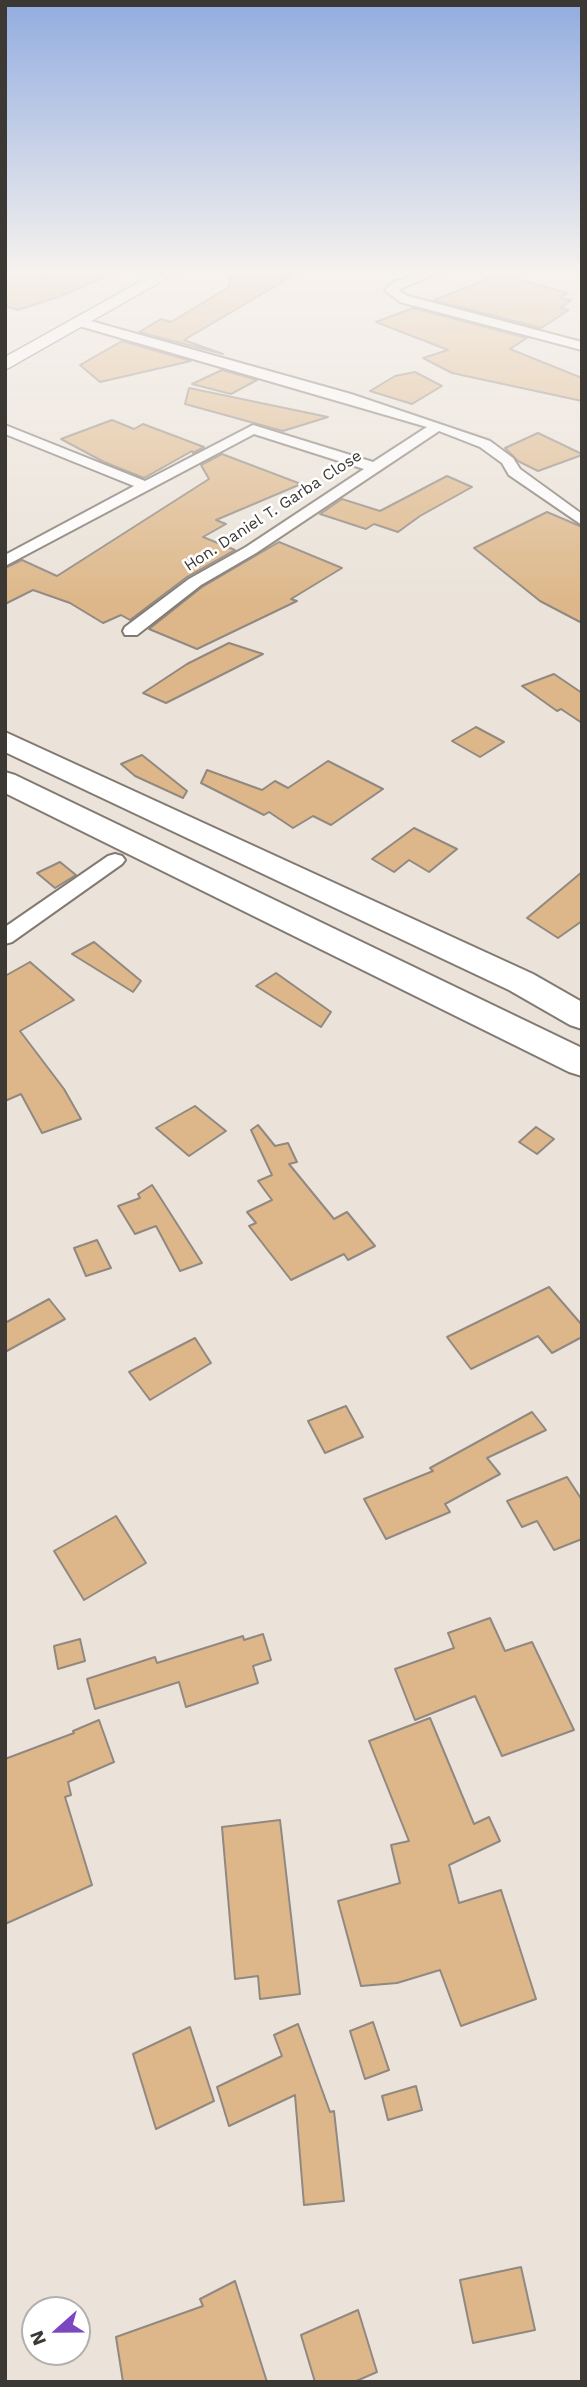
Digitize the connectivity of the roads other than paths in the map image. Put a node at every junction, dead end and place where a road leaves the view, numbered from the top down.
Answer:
1 (291, 381) edge
2 (438, 426) junction
3 (5, 429) edge
4 (373, 467) junction
5 (146, 486) junction
6 (582, 521) edge
7 (5, 561) edge
8 (131, 631) dead end
9 (5, 741) edge
10 (5, 760) edge
11 (5, 781) edge
12 (5, 804) edge
13 (116, 860) junction
14 (5, 937) edge
15 (582, 1017) edge
16 (525, 1020) junction
17 (582, 1028) edge
18 (582, 1064) edge

1 - 2 street
2 - 4 street, Hon. Daniel T. Garba Close
2 - 6 street
3 - 5 street
4 - 5 street
4 - 8 street, Hon. Daniel T. Garba Close
5 - 7 street
9 - 15 highway
10 - 16 highway
11 - 16 highway
12 - 13 highway
13 - 14 street
13 - 18 highway
16 - 17 highway
16 - 18 highway

